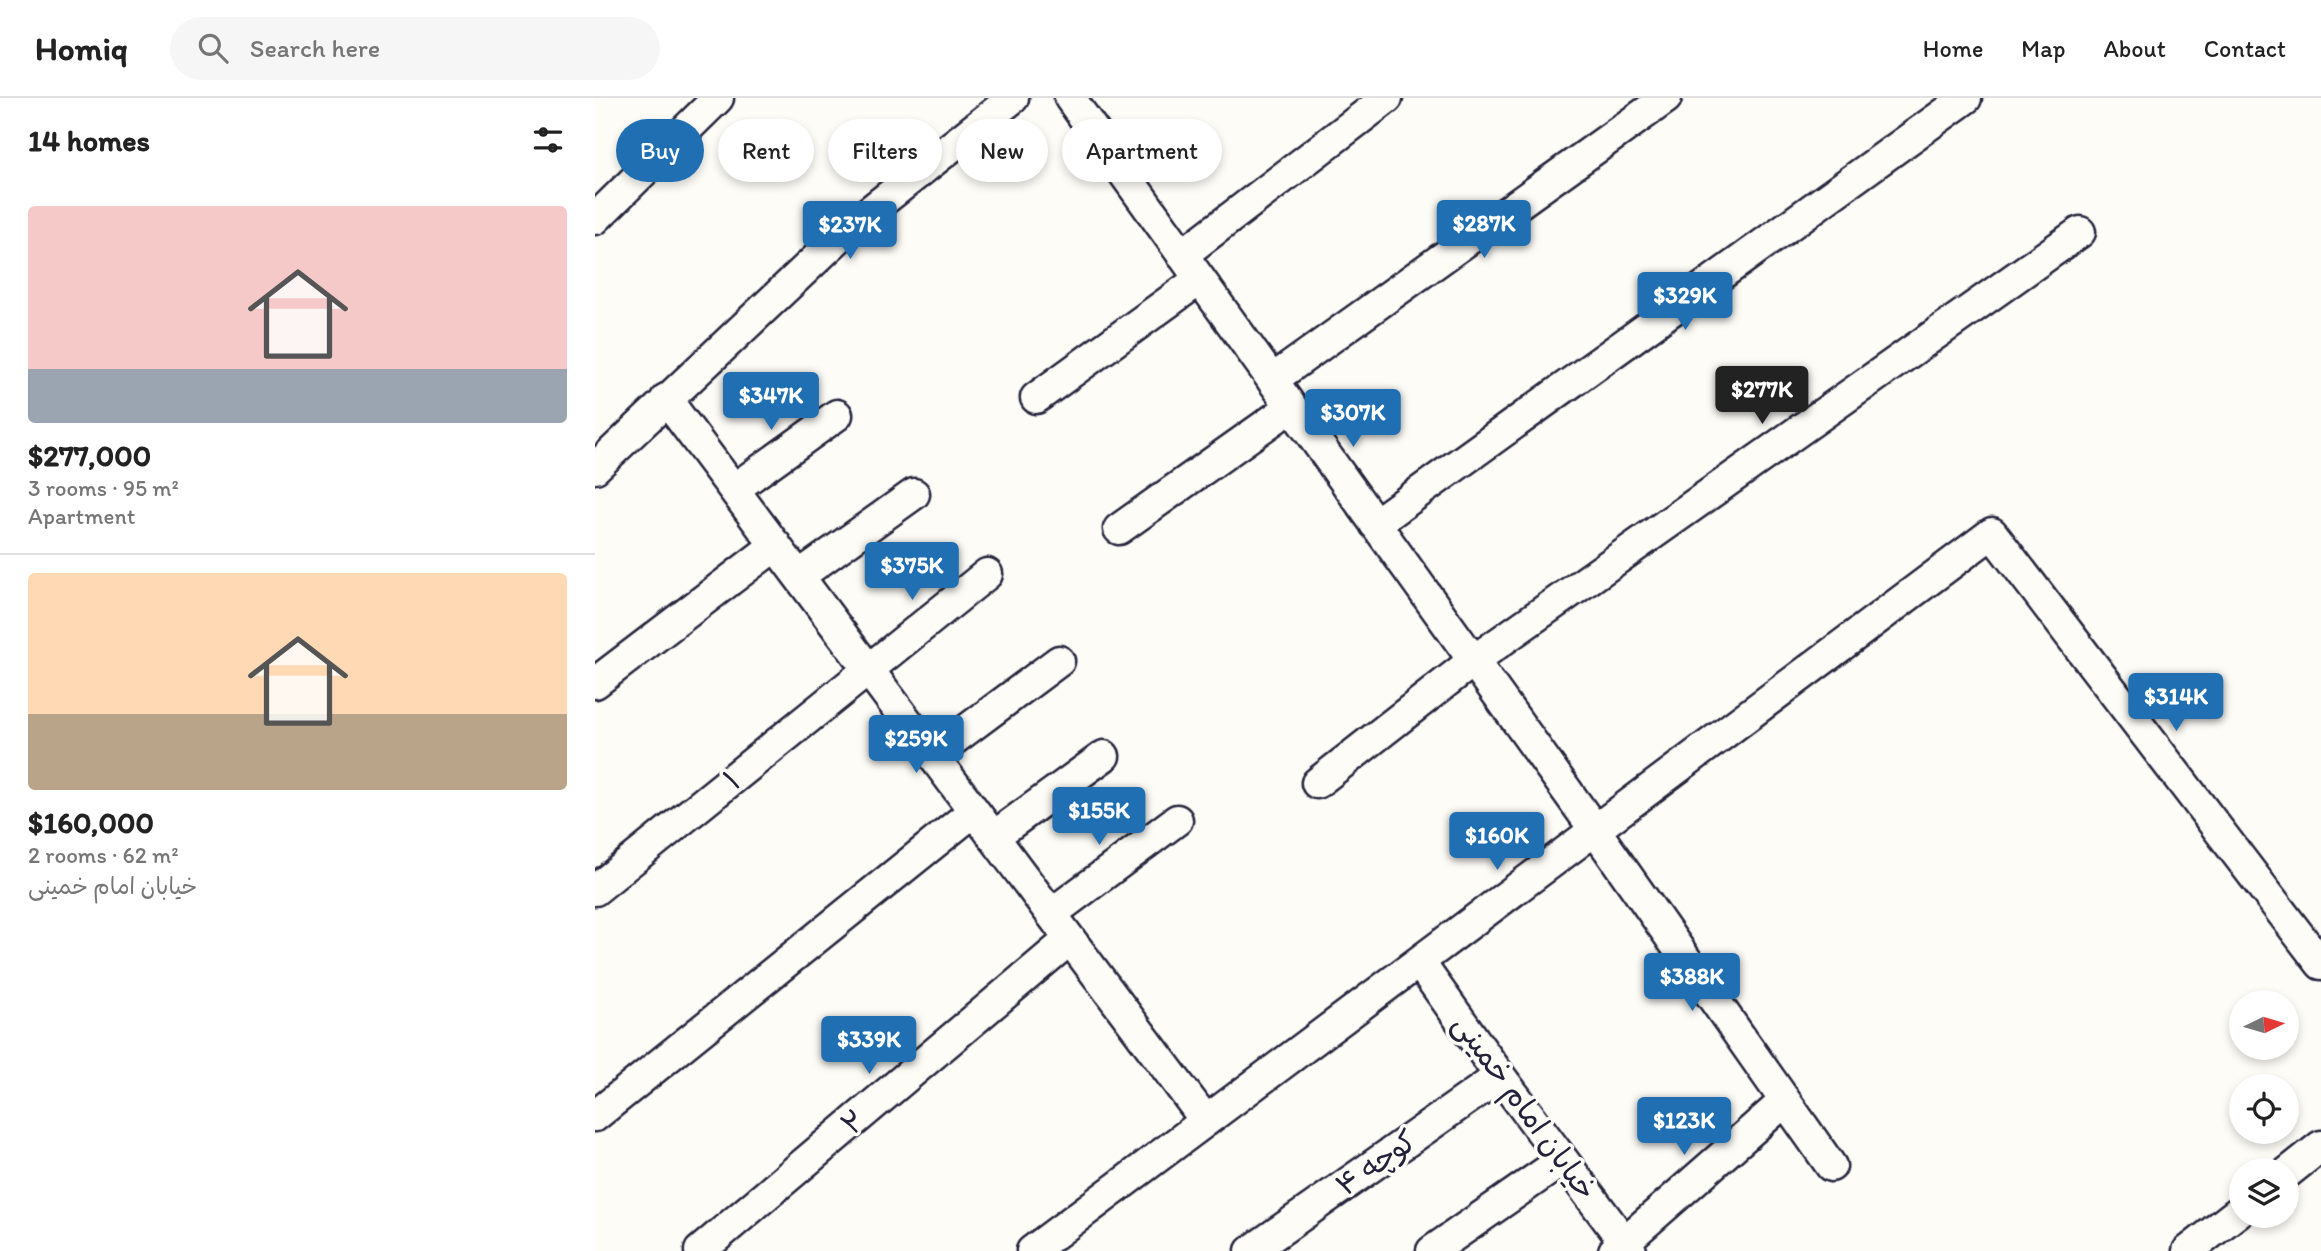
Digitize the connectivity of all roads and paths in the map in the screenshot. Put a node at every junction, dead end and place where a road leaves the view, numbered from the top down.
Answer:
1 (718, 98) edge
2 (1013, 98) edge
3 (1070, 98) edge
4 (1387, 98) edge
5 (1666, 98) edge
6 (1965, 98) edge
7 (595, 219) edge
8 (2080, 232) dead end
9 (1182, 255) junction
10 (1200, 279) junction
11 (1272, 380) junction
12 (1036, 398) dead end
13 (666, 399) junction
14 (1291, 407) junction
15 (837, 415) dead end
16 (595, 468) edge
17 (734, 489) junction
18 (914, 494) dead end
19 (1375, 524) junction
20 (1119, 529) dead end
21 (776, 545) junction
22 (988, 574) dead end
23 (799, 576) junction
24 (1059, 661) dead end
25 (1473, 661) junction
26 (868, 669) junction
27 (595, 683) edge
28 (933, 755) junction
29 (1104, 757) dead end
30 (1317, 783) dead end
31 (974, 811) junction
32 (1177, 820) dead end
33 (1595, 830) junction
34 (993, 837) junction
35 (595, 890) edge
36 (1051, 914) junction
37 (1070, 939) junction
38 (1419, 962) junction
39 (2321, 964) edge
40 (1500, 1076) junction
41 (1777, 1108) dead end
42 (595, 1116) edge
43 (1206, 1121) junction
44 (2321, 1146) edge
45 (1563, 1160) junction
46 (2299, 1163) edge
47 (1831, 1166) dead end
48 (2229, 1219) edge
49 (1624, 1248) edge
50 (700, 1251) edge
51 (1032, 1251) edge
52 (1251, 1251) edge
53 (1432, 1251) edge
54 (2188, 1251) edge

1 - 7 street
2 - 13 street
3 - 9 street
4 - 9 street
5 - 11 street
6 - 19 street
8 - 25 street
9 - 10 street
10 - 11 street
10 - 12 street
11 - 14 street
13 - 16 street
13 - 17 street
14 - 19 street
14 - 20 street
15 - 17 street
17 - 21 street
18 - 23 street
19 - 25 street
21 - 23 street
21 - 27 street
22 - 26 street, ۱
23 - 26 street
24 - 28 street
25 - 30 street
25 - 33 street
26 - 28 street
26 - 35 street, ۱
28 - 31 street
29 - 34 street
31 - 34 street
31 - 42 street
32 - 36 street
33 - 38 street
33 - 39 street
33 - 47 street
34 - 36 street
36 - 37 street
37 - 43 street
37 - 50 street, ۲
38 - 40 street, خیابان امام خمینی
38 - 43 street
40 - 45 street, خیابان امام خمینی
40 - 52 street, کوچه ۴
41 - 49 street
43 - 51 street
44 - 46 street
45 - 49 street, خیابان امام خمینی
45 - 53 street
48 - 54 street

